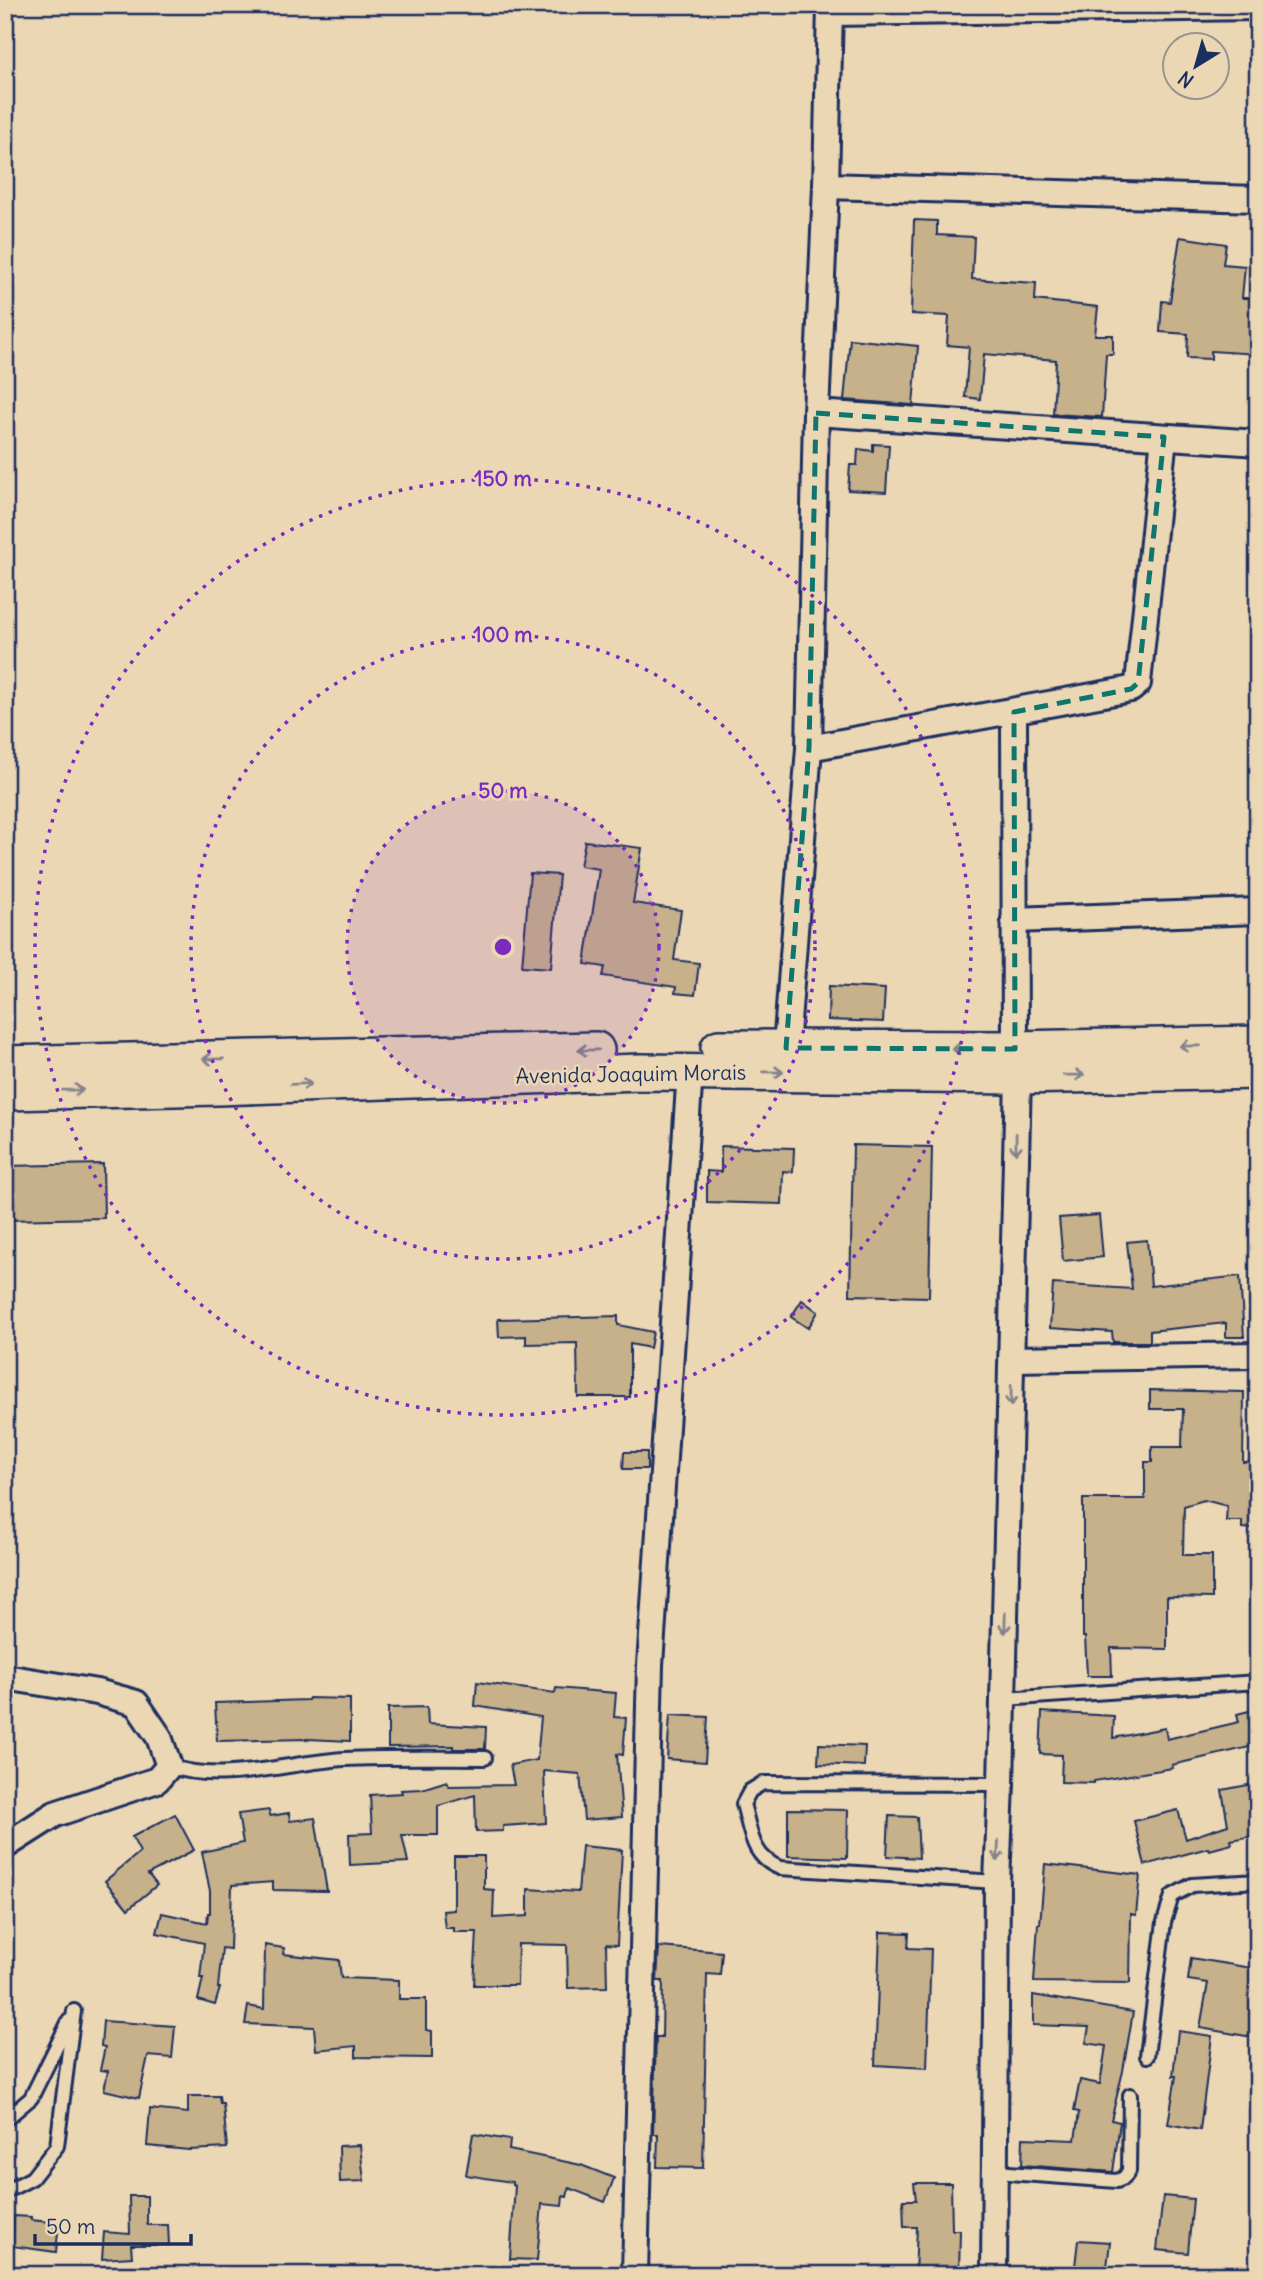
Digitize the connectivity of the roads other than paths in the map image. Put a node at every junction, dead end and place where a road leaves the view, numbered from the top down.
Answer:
1 (1258, 8) edge
2 (830, 9) edge
3 (826, 186) junction
4 (1258, 199) edge
5 (816, 413) junction
6 (1164, 437) junction
7 (1258, 443) edge
8 (1014, 712) junction
9 (809, 748) junction
10 (1258, 911) edge
11 (1014, 920) junction
12 (1258, 1044) edge
13 (786, 1048) junction
14 (1016, 1063) junction
15 (5, 1064) edge
16 (690, 1071) junction
17 (1258, 1071) edge
18 (5, 1092) edge
19 (1258, 1355) edge
20 (1012, 1359) junction
21 (5, 1677) edge
22 (1258, 1682) edge
23 (1004, 1699) junction
24 (485, 1758) dead end
25 (169, 1766) junction
26 (1002, 1784) junction
27 (5, 1846) edge
28 (1258, 1881) edge
29 (997, 1882) junction
30 (1147, 2056) dead end
31 (1130, 2095) dead end
32 (5, 2120) edge
33 (996, 2172) junction
34 (5, 2192) edge
35 (635, 2275) edge
36 (994, 2275) edge

1 - 2 street
2 - 3 street
3 - 4 street
3 - 5 street
5 - 6 street
5 - 9 street
6 - 7 street
6 - 8 street
8 - 9 street
8 - 11 street
9 - 13 street
10 - 11 street
11 - 14 street
12 -> 14 street, Avenida Joaquim Morais
14 -> 13 street, Avenida Joaquim Morais
13 -> 15 street, Avenida Joaquim Morais
16 -> 14 street, Avenida Joaquim Morais
14 -> 17 street, Avenida Joaquim Morais
14 -> 20 street
18 -> 16 street, Avenida Joaquim Morais
16 - 35 street
19 - 20 street
20 -> 23 street
21 - 25 street
22 - 23 lane
23 - 26 street
24 - 25 lane
25 - 27 street
26 -> 29 street
26 - 29 lane
28 - 30 lane
29 - 33 street
31 - 33 lane
32 - 34 lane
33 - 36 street

